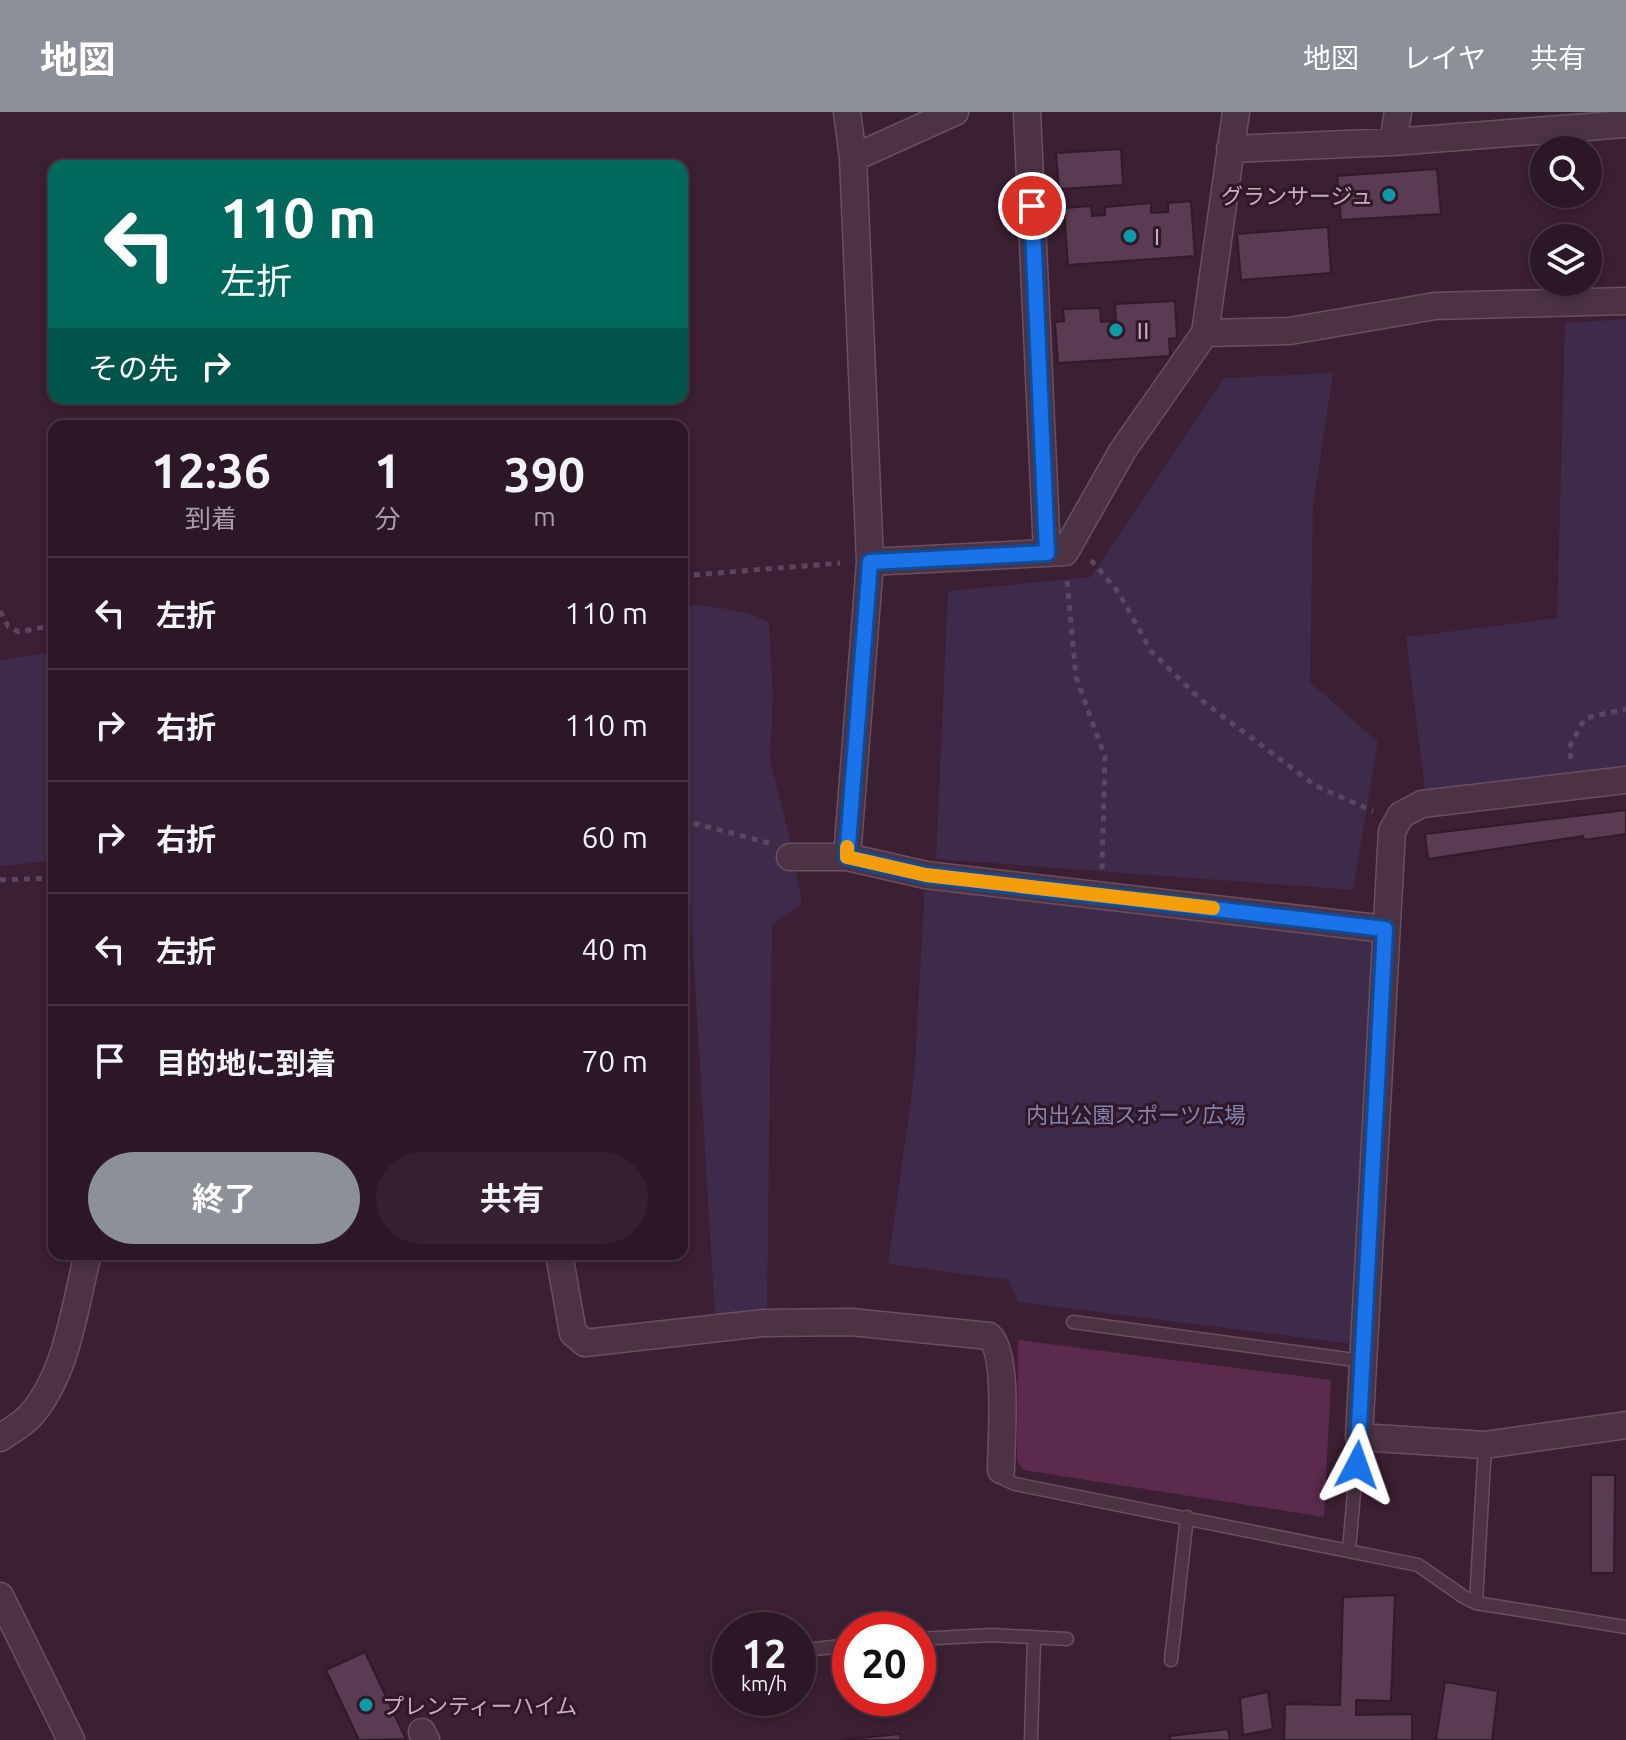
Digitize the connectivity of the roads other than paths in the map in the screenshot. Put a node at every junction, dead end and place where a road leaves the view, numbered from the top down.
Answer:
1 (847, 112) edge
2 (955, 112) edge
3 (1027, 112) edge
4 (1236, 112) edge
5 (1398, 112) edge
6 (1626, 124) edge
7 (1393, 142) junction
8 (1230, 149) junction
9 (853, 158) junction
10 (1626, 301) edge
11 (1205, 333) junction
12 (1056, 552) junction
13 (870, 562) junction
14 (1626, 780) edge
15 (790, 857) road end
16 (847, 857) junction
17 (1385, 929) junction
18 (86, 1260) edge
19 (560, 1260) edge
20 (1073, 1322) dead end
21 (1362, 1361) junction
22 (1626, 1425) edge
23 (1359, 1437) junction
24 (0, 1438) edge
25 (1485, 1445) junction
26 (1001, 1470) joint
27 (1187, 1517) junction
28 (1349, 1549) junction
29 (0, 1596) edge
30 (1476, 1603) junction
31 (1626, 1627) edge
32 (936, 1638) edge
33 (1034, 1639) junction
34 (1067, 1639) dead end
35 (1171, 1660) dead end
36 (71, 1740) edge
37 (1031, 1740) edge

1 - 9 street
2 - 9 street
3 - 12 street
4 - 8 street
5 - 7 street
6 - 7 street
7 - 8 street
8 - 11 street
9 - 13 street
10 - 11 street
11 - 12 street
12 - 13 street
13 - 16 street
14 - 17 street
15 - 16 street
16 - 17 street
17 - 21 street
18 - 24 street
19 - 26 street
20 - 21 lane
21 - 23 street
22 - 25 street
23 - 25 street
23 - 28 lane
25 - 30 lane
26 - 27 lane
27 - 28 lane
27 - 35 lane
28 - 30 lane
29 - 36 street
30 - 31 lane
32 - 33 lane
33 - 34 lane
33 - 37 lane

